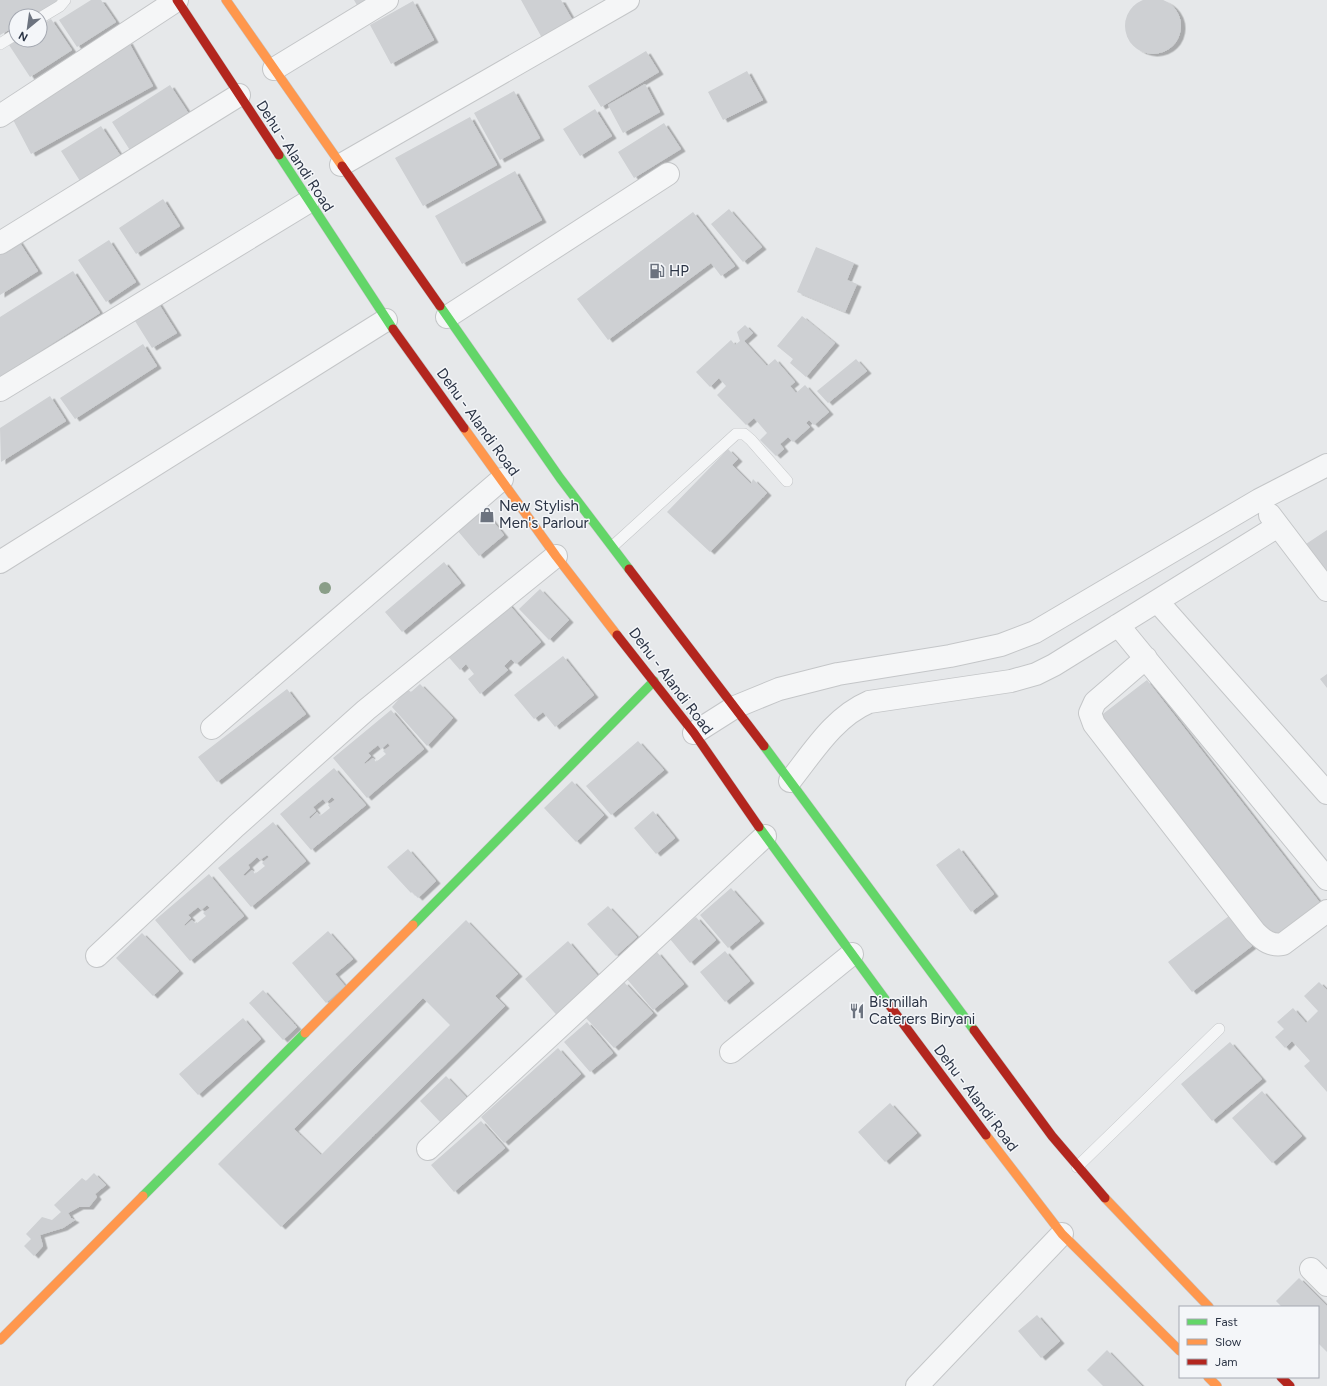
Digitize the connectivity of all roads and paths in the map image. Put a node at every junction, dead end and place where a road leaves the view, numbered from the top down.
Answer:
1 (66, 0) edge
2 (177, 0) edge
3 (226, 0) edge
4 (387, 0) edge
5 (628, 0) edge
6 (48, 13) edge
7 (274, 68) junction
8 (239, 95) junction
9 (0, 116) edge
10 (341, 165) junction
11 (668, 174) dead end
12 (308, 202) junction
13 (0, 243) edge
14 (447, 317) junction
15 (386, 320) junction
16 (0, 390) edge
17 (1327, 465) edge
18 (502, 479) junction
19 (787, 481) dead end
20 (1259, 500) junction
21 (1278, 526) junction
22 (613, 546) junction
23 (556, 556) junction
24 (0, 562) edge
25 (1327, 590) edge
26 (1157, 601) junction
27 (1118, 625) junction
28 (1146, 658) junction
29 (654, 681) junction
30 (735, 707) junction
31 (212, 728) dead end
32 (694, 733) junction
33 (790, 781) junction
34 (1327, 793) edge
35 (766, 836) junction
36 (1327, 879) edge
37 (1327, 911) edge
38 (852, 954) junction
39 (97, 956) dead end
40 (1219, 1029) dead end
41 (731, 1052) dead end
42 (428, 1149) dead end
43 (1077, 1167) junction
44 (1062, 1234) junction
45 (1311, 1269) dead end
46 (1327, 1285) edge
47 (1208, 1306) edge
48 (0, 1340) edge
49 (1179, 1350) edge
50 (1209, 1378) edge
51 (1282, 1378) edge
52 (917, 1386) edge
53 (1217, 1386) edge
54 (1290, 1386) edge

1 - 6 lane
2 - 8 main road, Dehu - Alandi Road
2 - 9 street
3 - 7 main road, Dehu - Alandi Road
4 - 7 street
5 - 10 street
7 - 10 main road, Dehu - Alandi Road
8 - 12 main road, Dehu - Alandi Road
8 - 13 street
10 - 14 main road, Dehu - Alandi Road
11 - 14 street
12 - 15 main road, Dehu - Alandi Road
12 - 16 street
14 - 22 main road, Dehu - Alandi Road
15 - 18 main road, Dehu - Alandi Road
15 - 24 street
17 - 20 street
18 - 23 main road, Dehu - Alandi Road
18 - 31 street
19 - 22 lane
20 - 21 street
20 - 30 street
21 - 25 street
21 - 26 street
22 - 30 main road, Dehu - Alandi Road
23 - 29 main road, Dehu - Alandi Road
23 - 39 street
26 - 27 street
26 - 34 street
27 - 28 street
27 - 33 street
28 - 36 street
28 - 37 street
29 - 32 main road, Dehu - Alandi Road
29 - 48 main road
30 - 32 street
30 - 33 main road, Dehu - Alandi Road
32 - 35 main road, Dehu - Alandi Road
33 - 43 main road, Dehu - Alandi Road
35 - 38 main road, Dehu - Alandi Road
35 - 42 street
38 - 41 street
38 - 44 main road, Dehu - Alandi Road
40 - 43 lane
43 - 47 main road, Dehu - Alandi Road
44 - 49 main road, Dehu - Alandi Road
44 - 52 street
45 - 46 street
50 - 53 main road
51 - 54 main road

